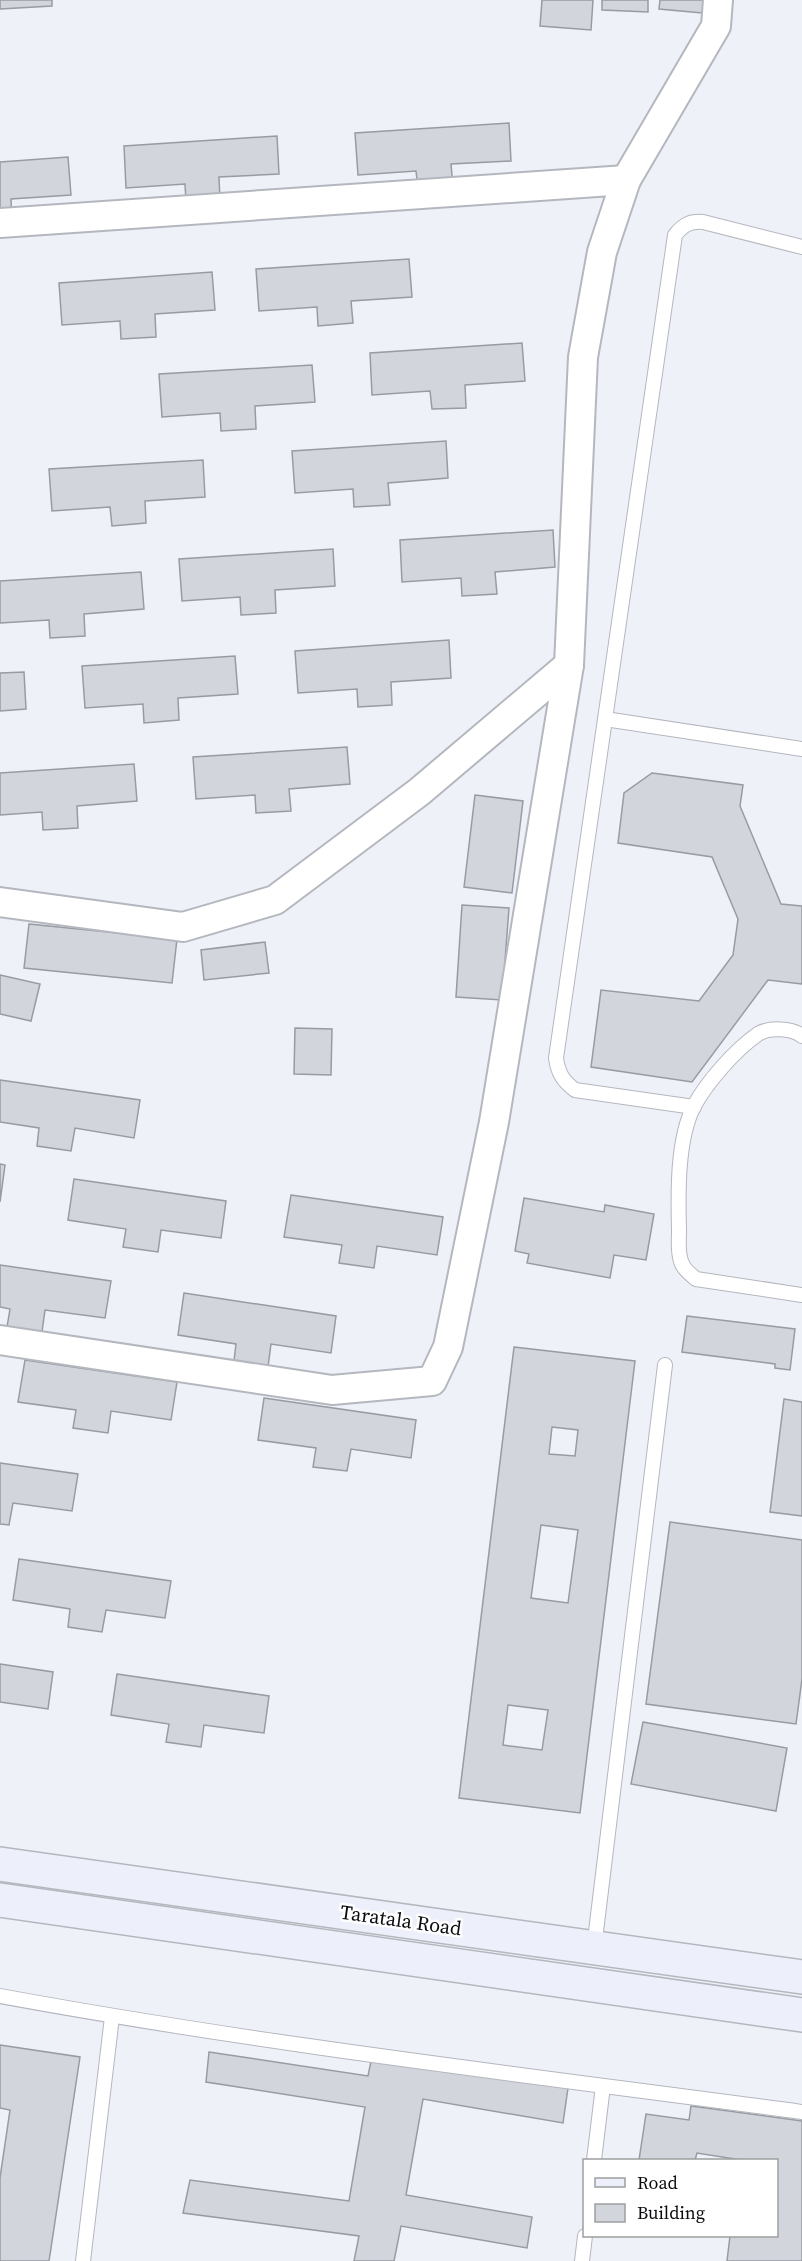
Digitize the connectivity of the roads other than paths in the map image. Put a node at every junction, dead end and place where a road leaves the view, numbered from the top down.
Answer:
1 (718, 0) edge
2 (626, 180) junction
3 (0, 223) edge
4 (802, 247) edge
5 (569, 664) junction
6 (605, 719) junction
7 (802, 749) edge
8 (0, 902) edge
9 (802, 1036) edge
10 (693, 1107) junction
11 (802, 1295) edge
12 (0, 1340) edge
13 (665, 1365) dead end
14 (0, 1864) edge
15 (0, 1900) edge
16 (594, 1948) junction
17 (802, 1974) edge
18 (0, 1996) edge
19 (802, 2015) edge
20 (112, 2017) junction
21 (603, 2085) junction
22 (802, 2112) edge
23 (594, 2159) edge
24 (585, 2237) edge
25 (82, 2261) edge
26 (582, 2261) edge

1 - 2 street
2 - 3 street
2 - 5 street
4 - 6 lane
5 - 8 street
5 - 12 street
6 - 7 lane
6 - 10 lane
9 - 10 lane
10 - 11 lane
13 - 16 lane
14 - 16 main road, Taratala Road
15 - 19 main road
16 - 17 main road, Taratala Road
18 - 20 lane
20 - 21 lane
20 - 25 lane
21 - 22 lane
21 - 23 lane
24 - 26 lane

